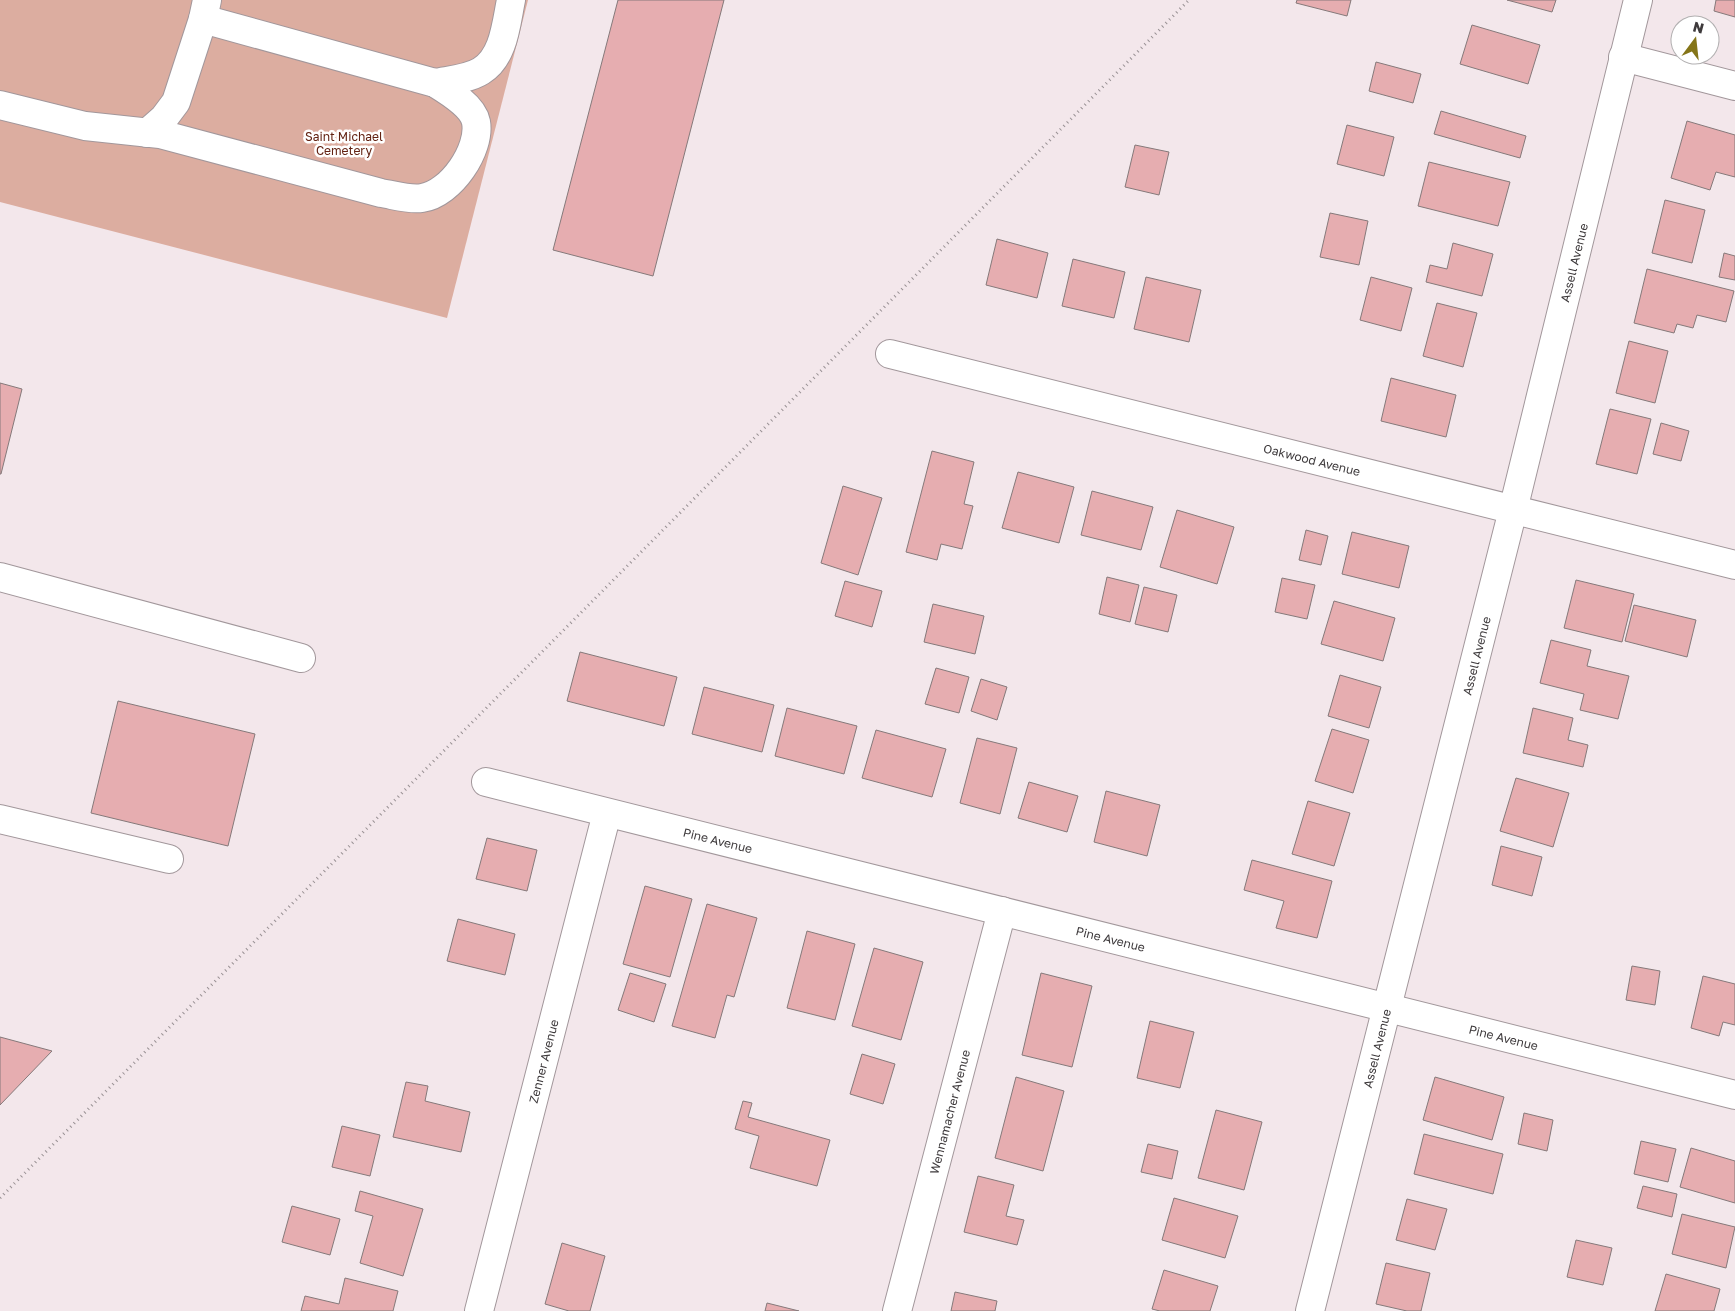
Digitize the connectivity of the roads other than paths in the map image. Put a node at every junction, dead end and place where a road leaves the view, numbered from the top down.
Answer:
1 (511, 0) edge
2 (1638, 0) edge
3 (205, 10) edge
4 (1623, 58) junction
5 (435, 83) junction
6 (1735, 86) edge
7 (0, 105) edge
8 (147, 133) junction
9 (890, 354) dead end
10 (1513, 510) junction
11 (1735, 565) edge
12 (0, 577) edge
13 (302, 658) dead end
14 (486, 782) dead end
15 (607, 812) junction
16 (0, 819) edge
17 (169, 859) dead end
18 (1002, 911) junction
19 (1386, 1008) junction
20 (1735, 1095) edge
21 (479, 1311) edge
22 (897, 1311) edge
23 (1310, 1311) edge

1 - 5 street
2 - 4 street, Assell Avenue
3 - 5 street
3 - 8 street
4 - 6 street
4 - 10 street, Assell Avenue
5 - 8 street
7 - 8 street
9 - 10 street, Oakwood Avenue
10 - 11 street, Oakwood Avenue
10 - 19 street, Assell Avenue
12 - 13 street
14 - 15 street, Pine Avenue
15 - 18 street, Pine Avenue
15 - 21 street, Zenner Avenue
16 - 17 street
18 - 19 street, Pine Avenue
18 - 22 street, Wennamacher Avenue
19 - 20 street, Pine Avenue
19 - 23 street, Assell Avenue

